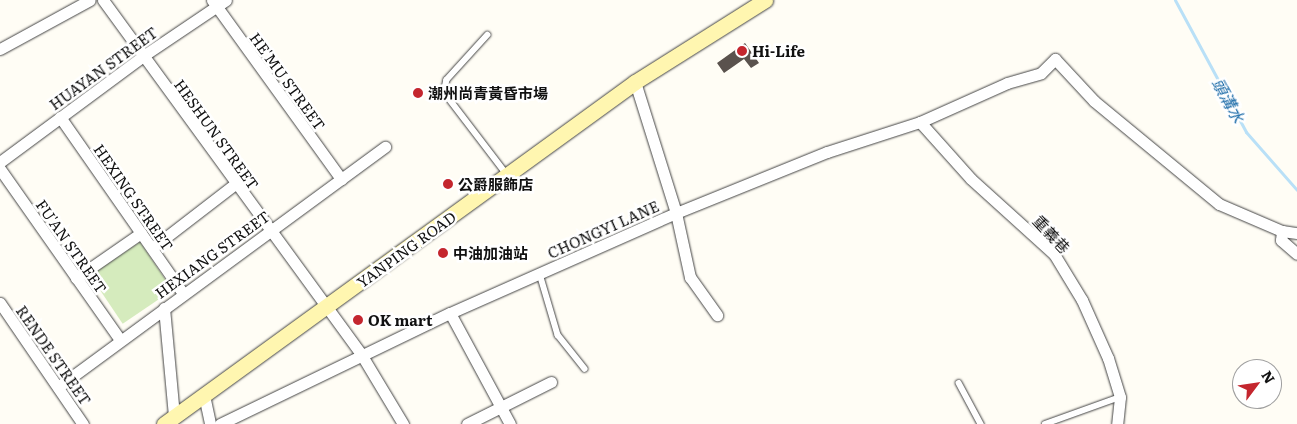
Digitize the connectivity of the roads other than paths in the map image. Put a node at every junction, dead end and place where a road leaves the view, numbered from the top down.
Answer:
1 (90, 0) edge
2 (103, 0) edge
3 (746, 0) edge
4 (765, 0) edge
5 (218, 2) edge
6 (488, 34) dead end
7 (0, 49) edge
8 (143, 56) junction
9 (648, 74) junction
10 (635, 82) junction
11 (60, 117) junction
12 (920, 122) junction
13 (384, 147) dead end
14 (0, 162) edge
15 (0, 169) edge
16 (508, 175) junction
17 (341, 179) junction
18 (235, 184) junction
19 (676, 214) junction
20 (268, 230) junction
21 (1282, 231) junction
22 (141, 233) junction
23 (1297, 233) edge
24 (152, 248) junction
25 (1297, 254) edge
26 (540, 274) junction
27 (76, 278) junction
28 (183, 293) junction
29 (0, 303) edge
30 (164, 308) junction
31 (325, 309) junction
32 (450, 313) junction
33 (717, 315) dead end
34 (120, 340) junction
35 (361, 354) junction
36 (585, 369) dead end
37 (552, 382) dead end
38 (959, 382) dead end
39 (58, 387) junction
40 (204, 395) junction
41 (1120, 397) junction
42 (504, 407) junction
43 (169, 420) edge
44 (84, 424) edge
45 (210, 424) edge
46 (220, 424) edge
47 (403, 424) edge
48 (467, 424) edge
49 (510, 424) edge
50 (981, 424) edge
51 (1045, 424) edge
52 (1117, 424) edge

1 - 7 street
2 - 8 street, HESHUN STREET
3 - 9 street, YANPING ROAD
4 - 9 street, YANPING ROAD
5 - 8 street, HUAYAN STREET
5 - 17 street, HE'MU STREET
6 - 16 lane
8 - 11 street, HUAYAN STREET
8 - 18 street, HESHUN STREET
9 - 10 street, YANPING ROAD
10 - 16 street, YANPING ROAD
10 - 19 street
11 - 14 street, HUAYAN STREET
11 - 22 street, HEXING STREET
12 - 19 street, CHONGYI LANE
12 - 21 street, CHONGYI LANE
12 - 41 street, 重義巷
13 - 17 street, HEXIANG STREET
15 - 27 street, FU'AN STREET
16 - 31 street, YANPING ROAD
17 - 20 street, HEXIANG STREET
18 - 20 street, HESHUN STREET
18 - 24 street
19 - 26 street, CHONGYI LANE
19 - 33 street
20 - 28 street, HEXIANG STREET
20 - 31 street, HESHUN STREET
21 - 23 street
21 - 25 street
22 - 24 street, HEXING STREET
22 - 27 street
24 - 28 street, HEXING STREET
26 - 32 street, CHONGYI LANE
26 - 36 lane
27 - 34 street, FU'AN STREET
28 - 30 street, HEXIANG STREET
29 - 39 street, RENDE STREET
30 - 34 street, HEXIANG STREET
30 - 43 street
31 - 35 street, HESHUN STREET
31 - 40 street, YANPING ROAD
32 - 35 street, CHONGYI LANE
32 - 42 street
34 - 39 street, HEXIANG STREET
35 - 46 street, CHONGYI LANE
35 - 47 street, HESHUN STREET
37 - 42 street
38 - 50 lane
39 - 44 street, RENDE STREET
40 - 43 street, YANPING ROAD
40 - 45 street
41 - 51 lane
41 - 52 street, 重義巷
42 - 48 street
42 - 49 street

